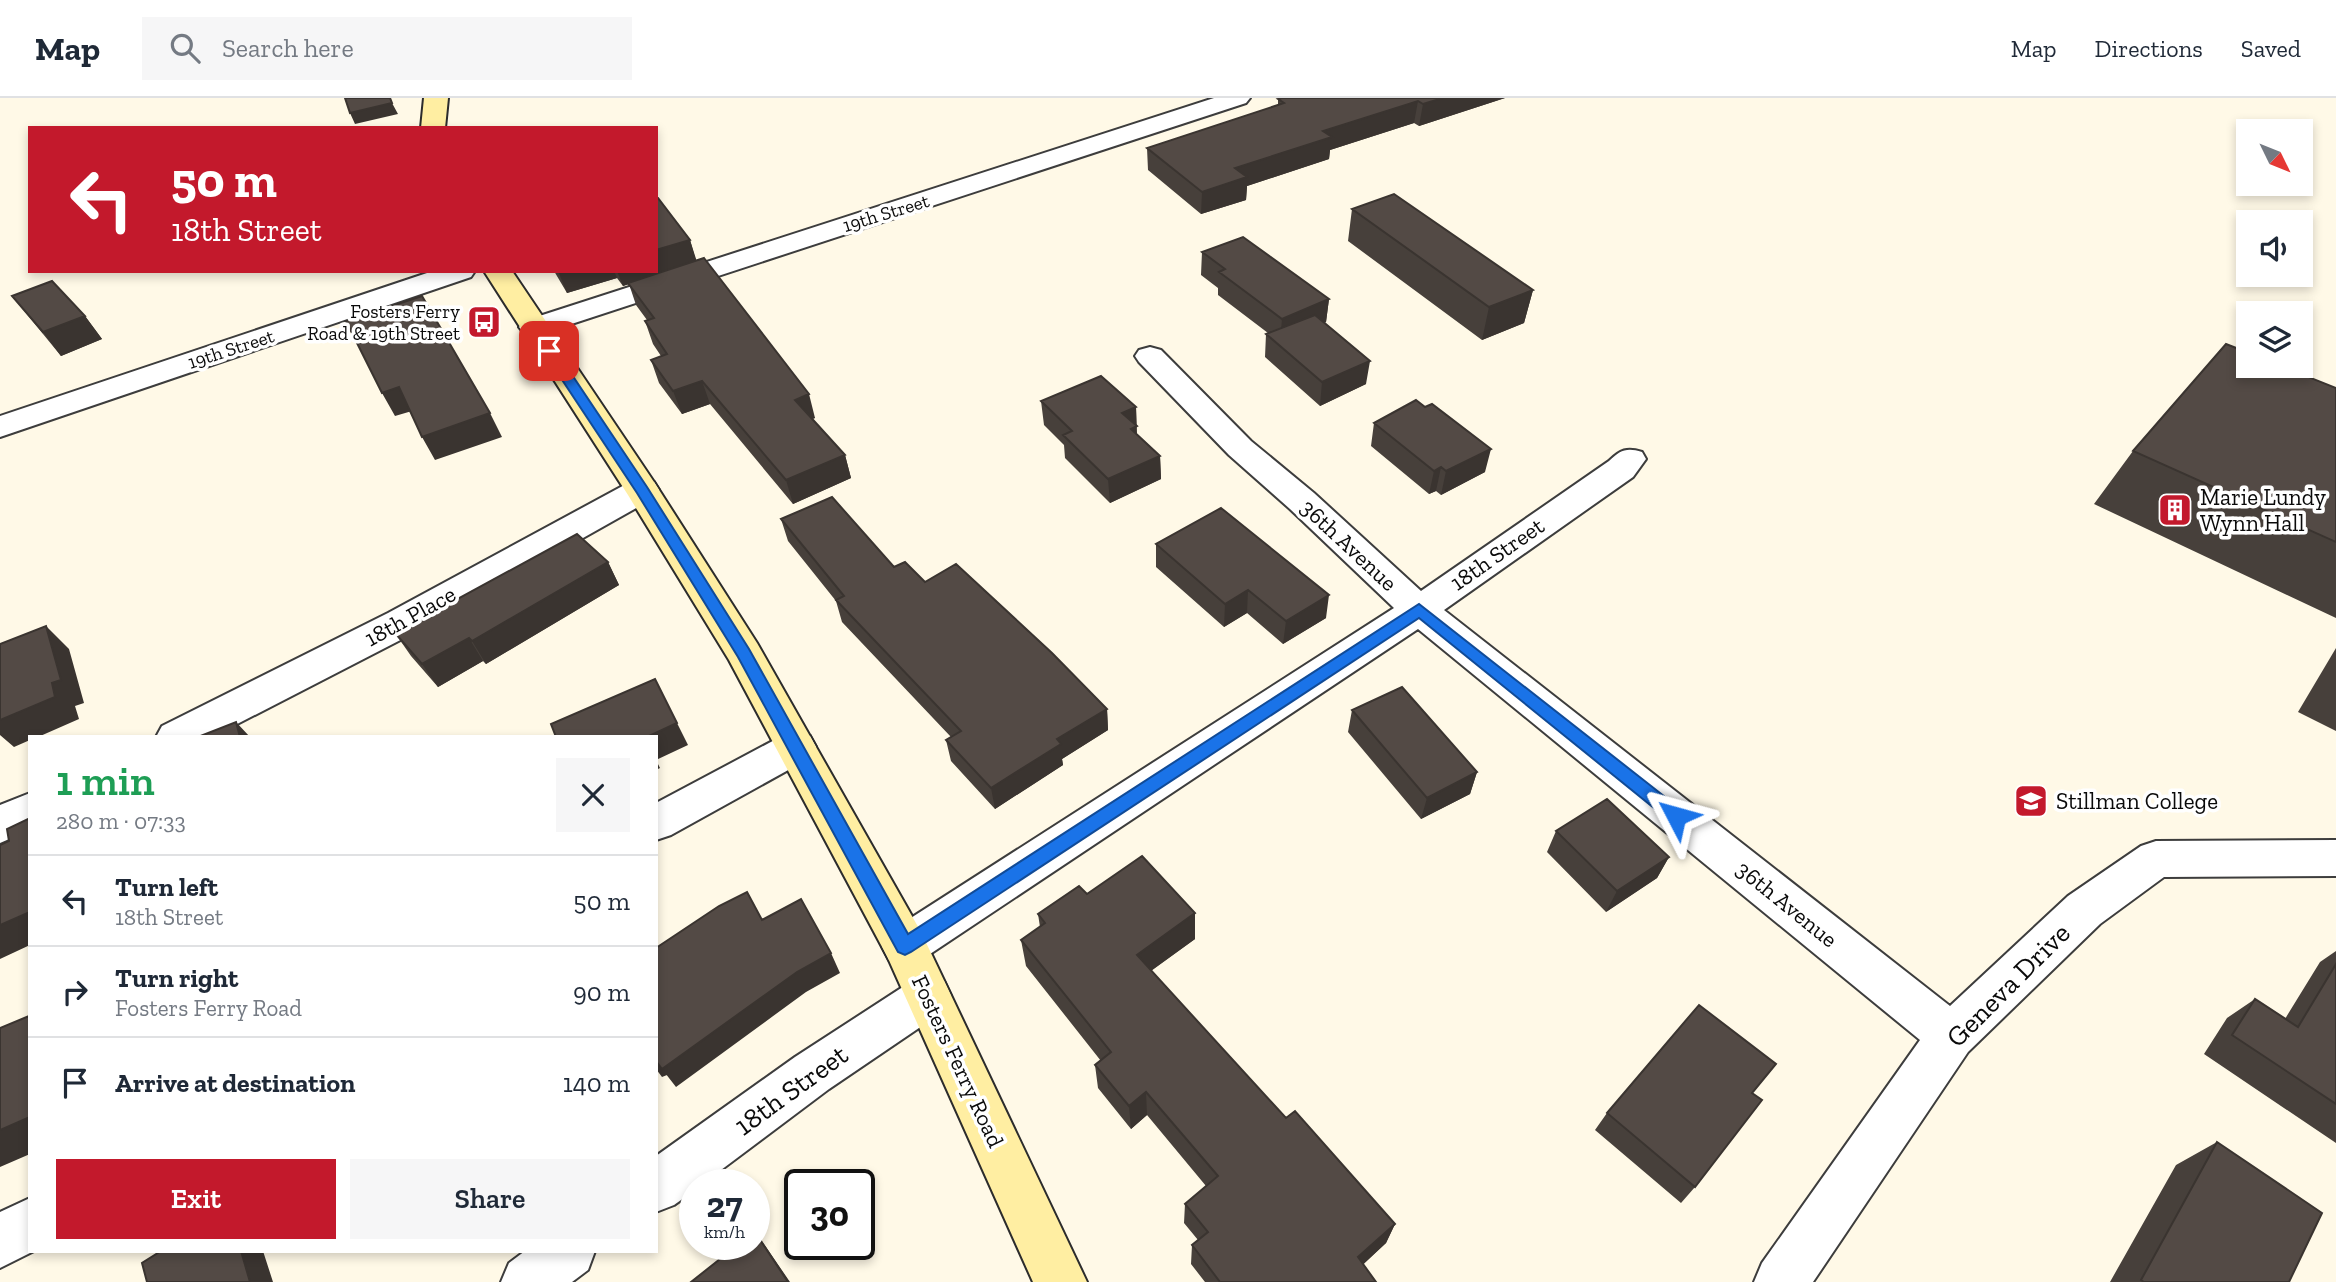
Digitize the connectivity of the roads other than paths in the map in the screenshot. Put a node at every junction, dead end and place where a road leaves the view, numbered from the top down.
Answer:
1 (436, 98) edge
2 (1238, 98) edge
3 (433, 126) edge
4 (455, 273) edge
5 (499, 273) edge
6 (534, 327) junction
7 (1150, 356) dead end
8 (0, 427) edge
9 (1630, 459) dead end
10 (642, 490) junction
11 (1419, 610) junction
12 (180, 735) edge
13 (796, 747) junction
14 (28, 811) edge
15 (658, 822) edge
16 (0, 825) edge
17 (2336, 858) edge
18 (905, 946) junction
19 (928, 996) junction
20 (1951, 1036) junction
21 (658, 1187) edge
22 (28, 1225) edge
23 (0, 1242) edge
24 (566, 1253) edge
25 (528, 1282) edge
26 (1060, 1282) edge
27 (1781, 1282) edge

1 - 3 street
2 - 6 street, 19th Street
4 - 8 street, 19th Street
5 - 6 street, Fosters Ferry Road
6 - 10 street, Fosters Ferry Road
7 - 11 street, 36th Avenue
9 - 11 street, 18th Street
10 - 12 street, 18th Place
10 - 13 street, Fosters Ferry Road
11 - 18 street, 18th Street
11 - 20 street, 36th Avenue
13 - 15 street
13 - 18 street, Fosters Ferry Road
14 - 16 street
17 - 20 street, Geneva Drive
18 - 19 street, Fosters Ferry Road
19 - 21 street, 18th Street
19 - 26 street, Fosters Ferry Road
20 - 27 street, Geneva Drive
22 - 23 street
24 - 25 street

